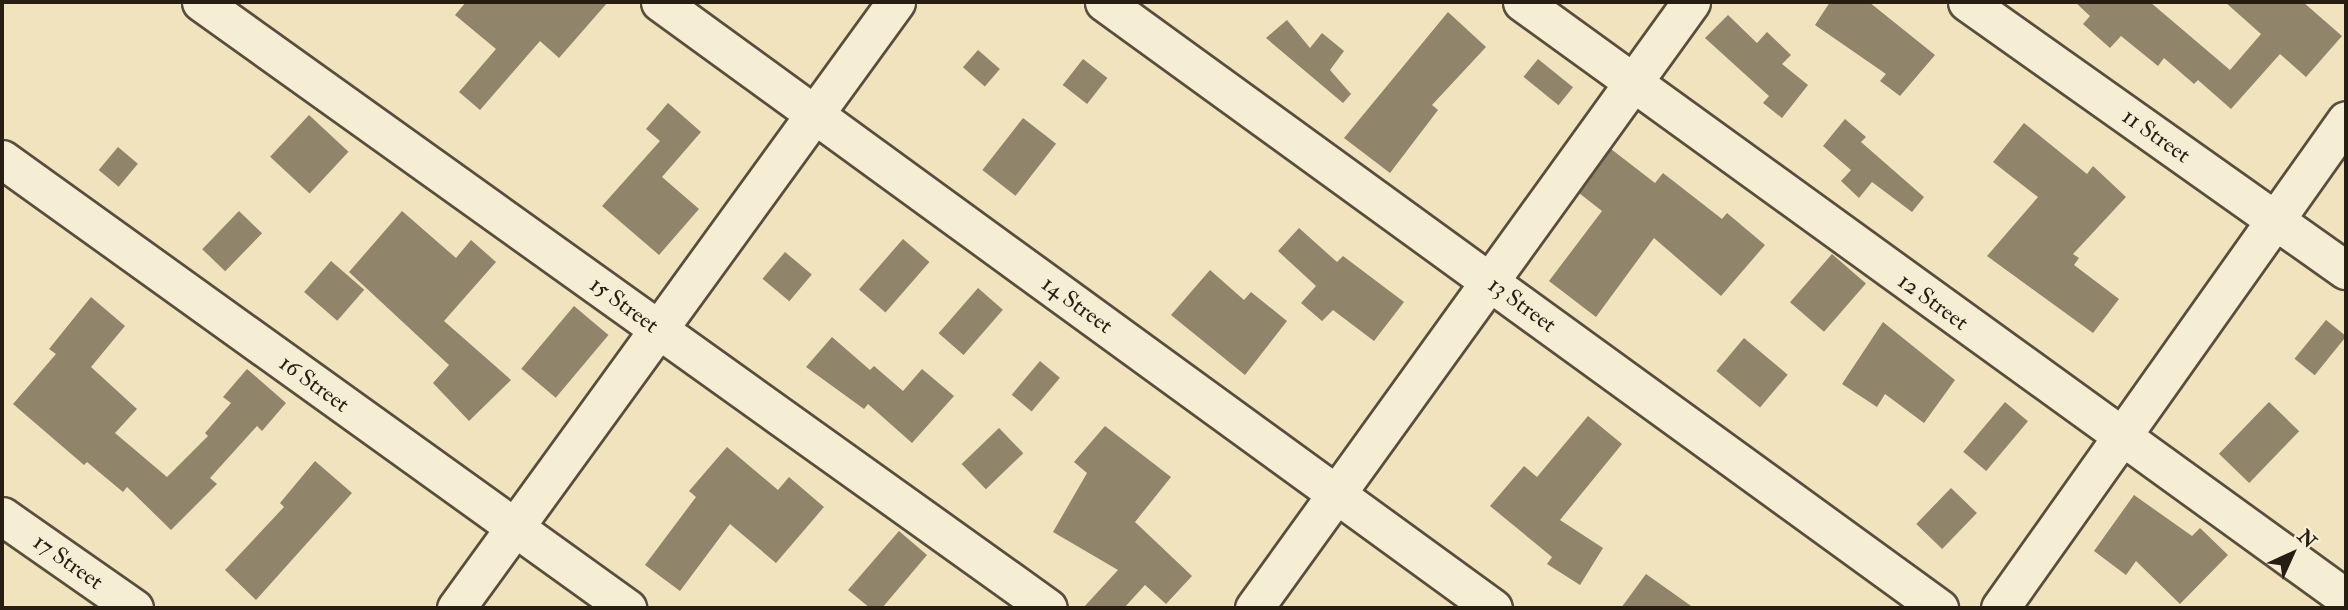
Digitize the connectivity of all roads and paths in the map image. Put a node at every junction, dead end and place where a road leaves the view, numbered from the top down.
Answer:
1 (201, 2) edge
2 (660, 2) edge
3 (896, 2) edge
4 (1104, 2) edge
5 (1522, 2) edge
6 (1691, 2) edge
7 (1967, 2) edge
8 (1633, 82) junction
9 (815, 114) junction
10 (2346, 120) edge
11 (2, 159) edge
12 (2275, 220) junction
13 (2346, 270) edge
14 (1489, 282) junction
15 (659, 329) junction
16 (2120, 438) junction
17 (1336, 494) junction
18 (2, 516) edge
19 (515, 528) junction
20 (2346, 598) edge
21 (134, 608) edge
22 (456, 608) edge
23 (627, 608) edge
24 (1048, 608) edge
25 (1254, 608) edge
26 (1493, 608) edge
27 (1939, 608) edge
28 (2000, 608) edge

1 - 15 street, 15 Street
2 - 9 street, 14 Street
3 - 9 street
4 - 14 street, 13 Street
5 - 8 street, 12 Street
6 - 8 street
7 - 12 street, 11 Street
8 - 14 street
8 - 16 street, 12 Street
9 - 15 street
9 - 17 street, 14 Street
10 - 12 street
11 - 19 street, 16 Street
12 - 13 street, 11 Street
12 - 16 street
14 - 17 street
14 - 27 street, 13 Street
15 - 19 street
15 - 24 street, 15 Street
16 - 20 street, 12 Street
16 - 28 street
17 - 25 street
17 - 26 street, 14 Street
18 - 21 street, 17 Street
19 - 22 street
19 - 23 street, 16 Street

